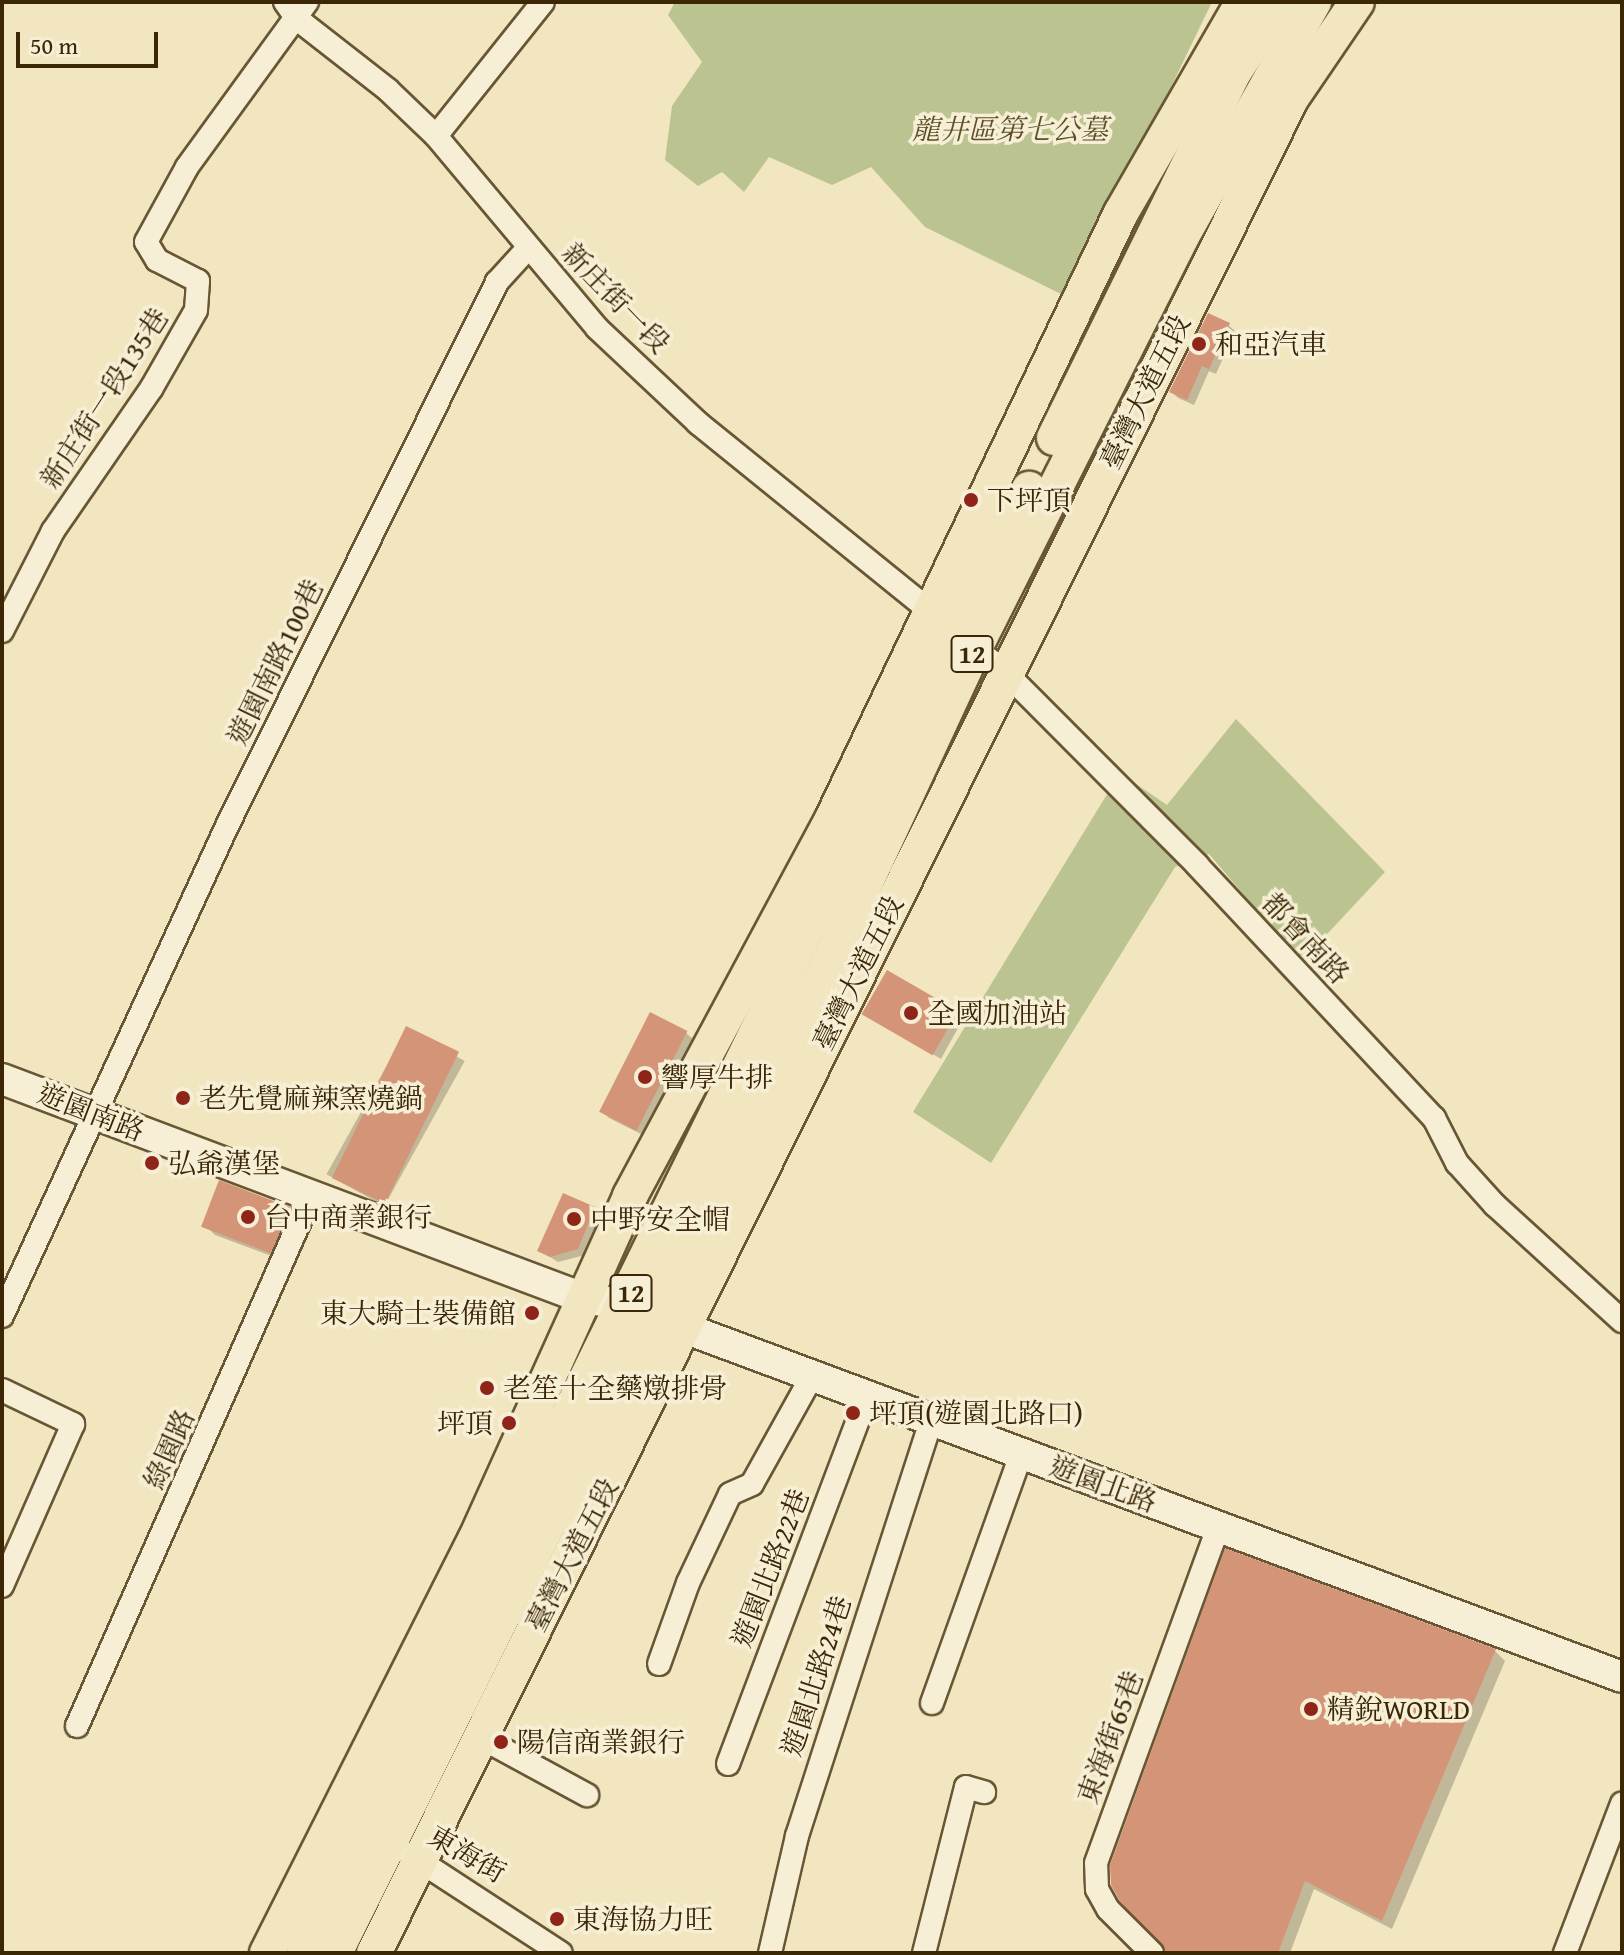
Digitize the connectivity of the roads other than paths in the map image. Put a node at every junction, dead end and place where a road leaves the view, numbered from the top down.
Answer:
1 (543, 2) edge
2 (1245, 2) edge
3 (1280, 2) edge
4 (1314, 2) edge
5 (1357, 2) edge
6 (296, 7) edge
7 (1233, 74) junction
8 (436, 136) junction
9 (528, 248) junction
10 (953, 629) junction
11 (2, 631) edge
12 (1004, 671) junction
13 (2, 1079) edge
14 (95, 1114) junction
15 (311, 1196) junction
16 (583, 1298) junction
17 (638, 1311) junction
18 (2, 1316) edge
19 (1622, 1321) edge
20 (685, 1329) junction
21 (812, 1376) junction
22 (2, 1390) edge
23 (877, 1398) junction
24 (931, 1420) junction
25 (1021, 1454) junction
26 (1218, 1527) junction
27 (2, 1586) edge
28 (659, 1664) dead end
29 (1622, 1677) edge
30 (932, 1703) dead end
31 (77, 1726) dead end
32 (480, 1737) junction
33 (728, 1764) dead end
34 (984, 1792) dead end
35 (587, 1795) dead end
36 (1622, 1807) edge
37 (360, 1835) junction
38 (422, 1859) junction
39 (267, 1953) edge
40 (304, 1953) edge
41 (335, 1953) edge
42 (374, 1953) edge
43 (561, 1953) edge
44 (770, 1953) edge
45 (924, 1953) edge
46 (1152, 1953) edge
47 (1565, 1953) edge

1 - 8 street
2 - 7 street
2 - 10 main road, 臺灣大道五段 / 12
3 - 7 main road, 臺灣大道五段 / 12
4 - 10 main road, 臺灣大道五段 / 12
5 - 12 main road, 臺灣大道五段 / 12
6 - 8 street, 新庄街一段
6 - 11 street, 新庄街一段135巷
7 - 10 main road, 臺灣大道五段 / 12
8 - 9 street, 新庄街一段
9 - 10 street, 新庄街一段
9 - 14 street, 遊園南路100巷
10 - 12 street, 都會南路
10 - 16 main road, 臺灣大道五段 / 12
10 - 17 main road, 臺灣大道五段 / 12
12 - 19 street, 都會南路
12 - 20 main road, 臺灣大道五段 / 12
13 - 14 street, 遊園南路
14 - 15 street, 遊園南路
14 - 18 street, 遊園南路100巷
15 - 16 street, 遊園南路
15 - 31 street, 綠園路
16 - 17 street, 遊園北路
16 - 37 main road, 臺灣大道五段 / 12
17 - 20 street, 遊園北路
17 - 37 main road, 臺灣大道五段 / 12
20 - 21 street, 遊園北路
20 - 32 main road, 臺灣大道五段 / 12
21 - 23 street, 遊園北路
21 - 28 street
22 - 27 street
23 - 24 street, 遊園北路
23 - 33 street, 遊園北路22巷
24 - 25 street, 遊園北路
24 - 44 street, 遊園北路24巷
25 - 26 street, 遊園北路
25 - 30 street
26 - 29 street, 遊園北路
26 - 46 street, 東海街65巷
32 - 35 street
32 - 38 main road, 臺灣大道五段 / 12
34 - 45 street
36 - 47 street
37 - 38 street, 東海街
37 - 39 main road, 臺灣大道五段 / 12
37 - 40 main road, 臺灣大道五段 / 12
37 - 41 main road, 臺灣大道五段 / 12
38 - 42 main road, 臺灣大道五段 / 12
38 - 43 street, 東海街

